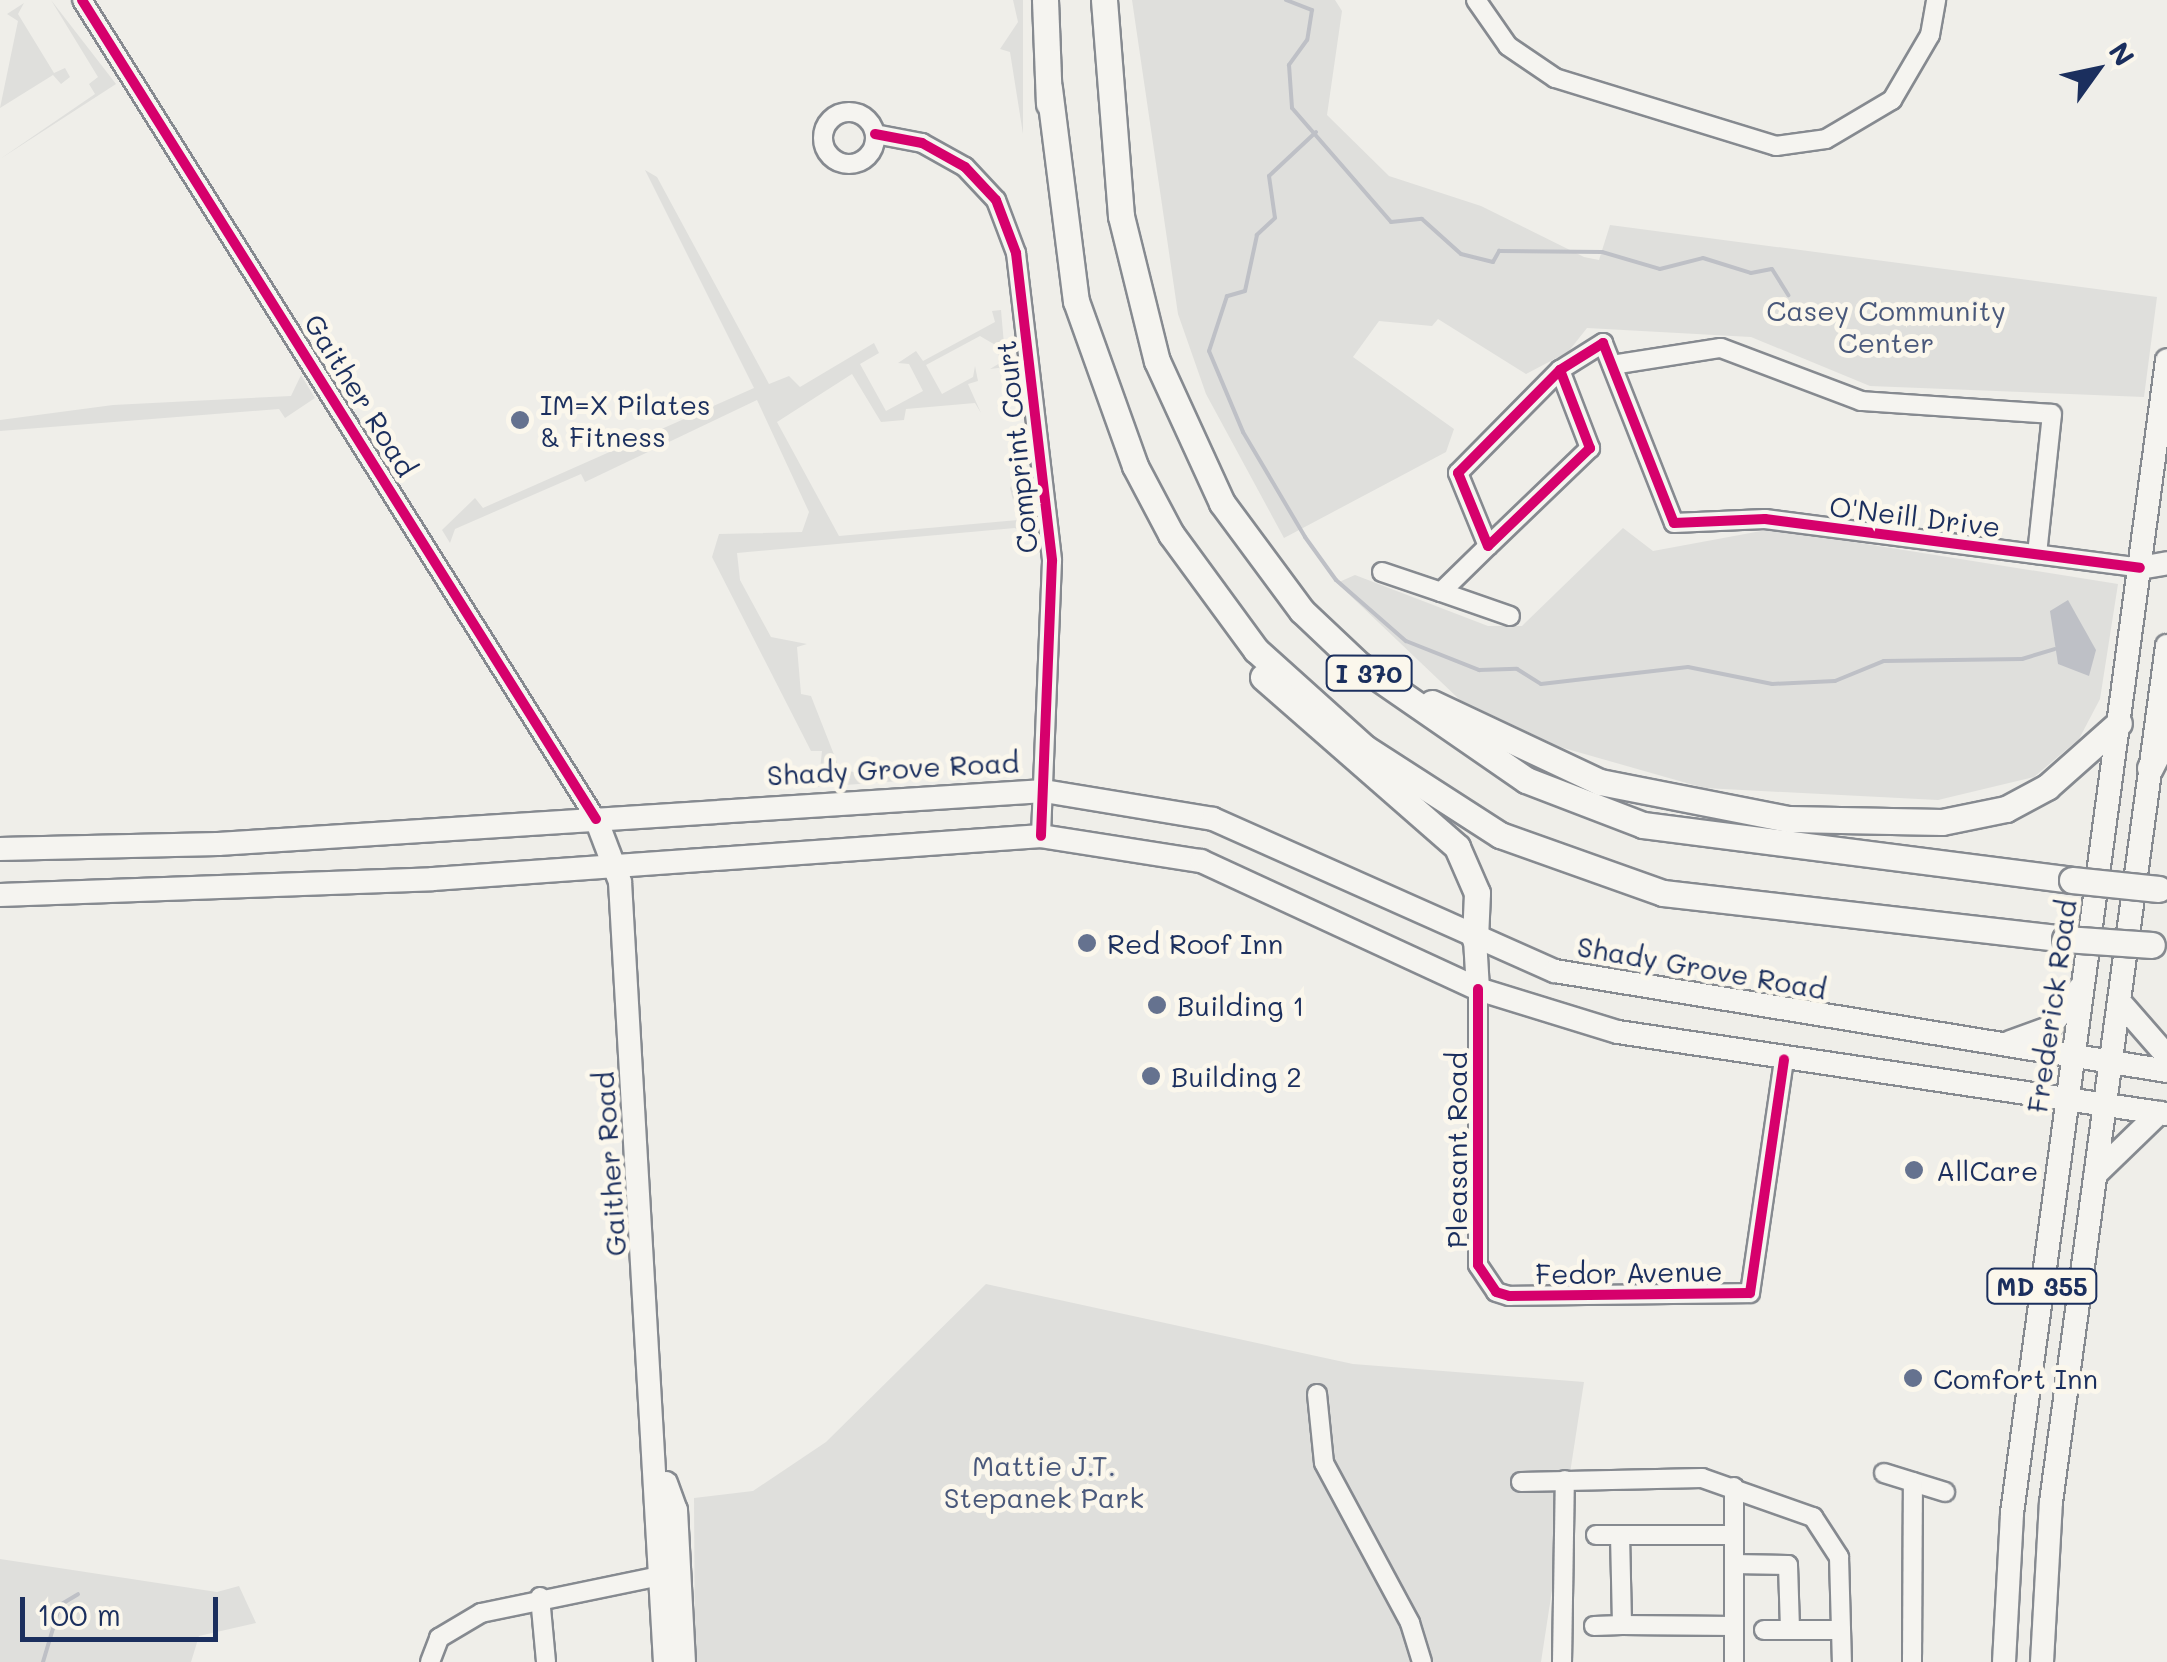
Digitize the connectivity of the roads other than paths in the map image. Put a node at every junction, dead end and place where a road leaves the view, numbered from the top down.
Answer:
1 (82, 0) edge
2 (1044, 0) edge
3 (1104, 0) edge
4 (1476, 0) edge
5 (1936, 0) edge
6 (1049, 88) junction
7 (875, 134) dead end
8 (2167, 360) edge
9 (1612, 365) junction
10 (1560, 370) junction
11 (1488, 546) junction
12 (2037, 554) junction
13 (2167, 563) edge
14 (2140, 568) junction
15 (1382, 572) dead end
16 (1441, 592) junction
17 (1510, 616) dead end
18 (2167, 646) edge
19 (1358, 664) junction
20 (2120, 724) junction
21 (2167, 736) edge
22 (2150, 768) junction
23 (1044, 790) junction
24 (596, 819) junction
25 (49, 836) dead end
26 (1041, 836) junction
27 (158, 846) junction
28 (0, 849) edge
29 (616, 862) junction
30 (2164, 889) edge
31 (0, 895) edge
32 (1475, 940) junction
33 (2159, 946) edge
34 (2086, 975) junction
35 (1478, 988) junction
36 (2119, 1001) junction
37 (1997, 1044) junction
38 (2075, 1056) junction
39 (2167, 1056) edge
40 (1784, 1060) junction
41 (2111, 1062) junction
42 (2167, 1071) edge
43 (2068, 1102) junction
44 (2105, 1106) junction
45 (2163, 1114) edge
46 (2096, 1174) junction
47 (1510, 1296) joint
48 (1317, 1394) dead end
49 (657, 1457) junction
50 (1884, 1473) dead end
51 (1566, 1480) junction
52 (1521, 1482) dead end
53 (1913, 1482) junction
54 (1734, 1488) junction
55 (1945, 1492) dead end
56 (1596, 1535) dead end
57 (1620, 1535) junction
58 (1734, 1535) junction
59 (1734, 1564) junction
60 (664, 1575) junction
61 (540, 1597) junction
62 (1622, 1625) junction
63 (1594, 1626) dead end
64 (1734, 1626) junction
65 (1764, 1630) dead end
66 (1790, 1630) junction
67 (1841, 1630) junction
68 (430, 1662) edge
69 (546, 1662) edge
70 (665, 1662) edge
71 (684, 1662) edge
72 (1422, 1662) edge
73 (1562, 1662) edge
74 (1734, 1662) edge
75 (1842, 1662) edge
76 (1912, 1662) edge
77 (2004, 1662) edge
78 (2042, 1662) edge

1 - 24 street, Gaither Road
2 - 6 highway, I 370
3 - 19 highway, I 370
4 - 5 street
6 - 32 highway
6 - 33 highway, I 370, bridge
7 - 23 street, Comprint Court
8 - 14 main road, Frederick Road / MD 355
9 - 10 street
9 - 12 street, O'Neill Drive
9 - 12 street, O'Neill Drive
10 - 11 street
10 - 11 street
11 - 16 street
12 - 14 street, O'Neill Drive
13 - 14 main road, O'Neill Drive
14 - 20 main road, Frederick Road / MD 355
15 - 16 street
16 - 17 street
18 - 22 main road, MD 355
19 - 20 highway
19 - 30 highway, I 370, bridge
20 - 34 main road, Frederick Road / MD 355
21 - 22 highway
22 - 36 main road, MD 355
23 - 24 main road, Shady Grove Road
23 - 26 street, Comprint Court
23 - 32 main road, Shady Grove Road
24 - 27 main road, Shady Grove Road
24 - 29 main road, Gaither Road
25 - 27 main road
26 - 29 main road
26 - 35 main road
27 - 28 main road, Shady Grove Road
29 - 31 main road
29 - 49 main road, Gaither Road
32 - 35 main road, Pleasant Road
32 - 37 main road, Shady Grove Road
34 - 37 main road
34 - 38 main road, Frederick Road / MD 355
35 - 40 main road
35 - 47 street, Pleasant Road
36 - 39 main road
36 - 41 main road, MD 355
37 - 38 main road, Shady Grove Road
38 - 41 main road, Shady Grove Road
38 - 43 main road, Frederick Road / MD 355
40 - 43 main road
40 - 47 street, Fedor Avenue
41 - 42 main road, Shady Grove Road
41 - 44 main road, MD 355
43 - 44 main road
43 - 77 main road, Frederick Road / MD 355
44 - 45 main road
44 - 46 main road, MD 355
45 - 46 main road
46 - 78 main road, MD 355
48 - 72 street
49 - 60 main road, Gaither Road
49 - 71 main road, Gaither Road
50 - 53 street
51 - 52 street
51 - 54 street
51 - 73 street
53 - 55 street
53 - 76 street
54 - 58 street
54 - 67 street
56 - 57 street
57 - 58 street
57 - 62 street
58 - 59 street
59 - 64 street
59 - 66 street
60 - 61 street
60 - 70 main road, Gaither Road
61 - 68 street
61 - 69 street
62 - 63 street
62 - 64 street
64 - 74 street
65 - 66 street
66 - 67 street
67 - 75 street

